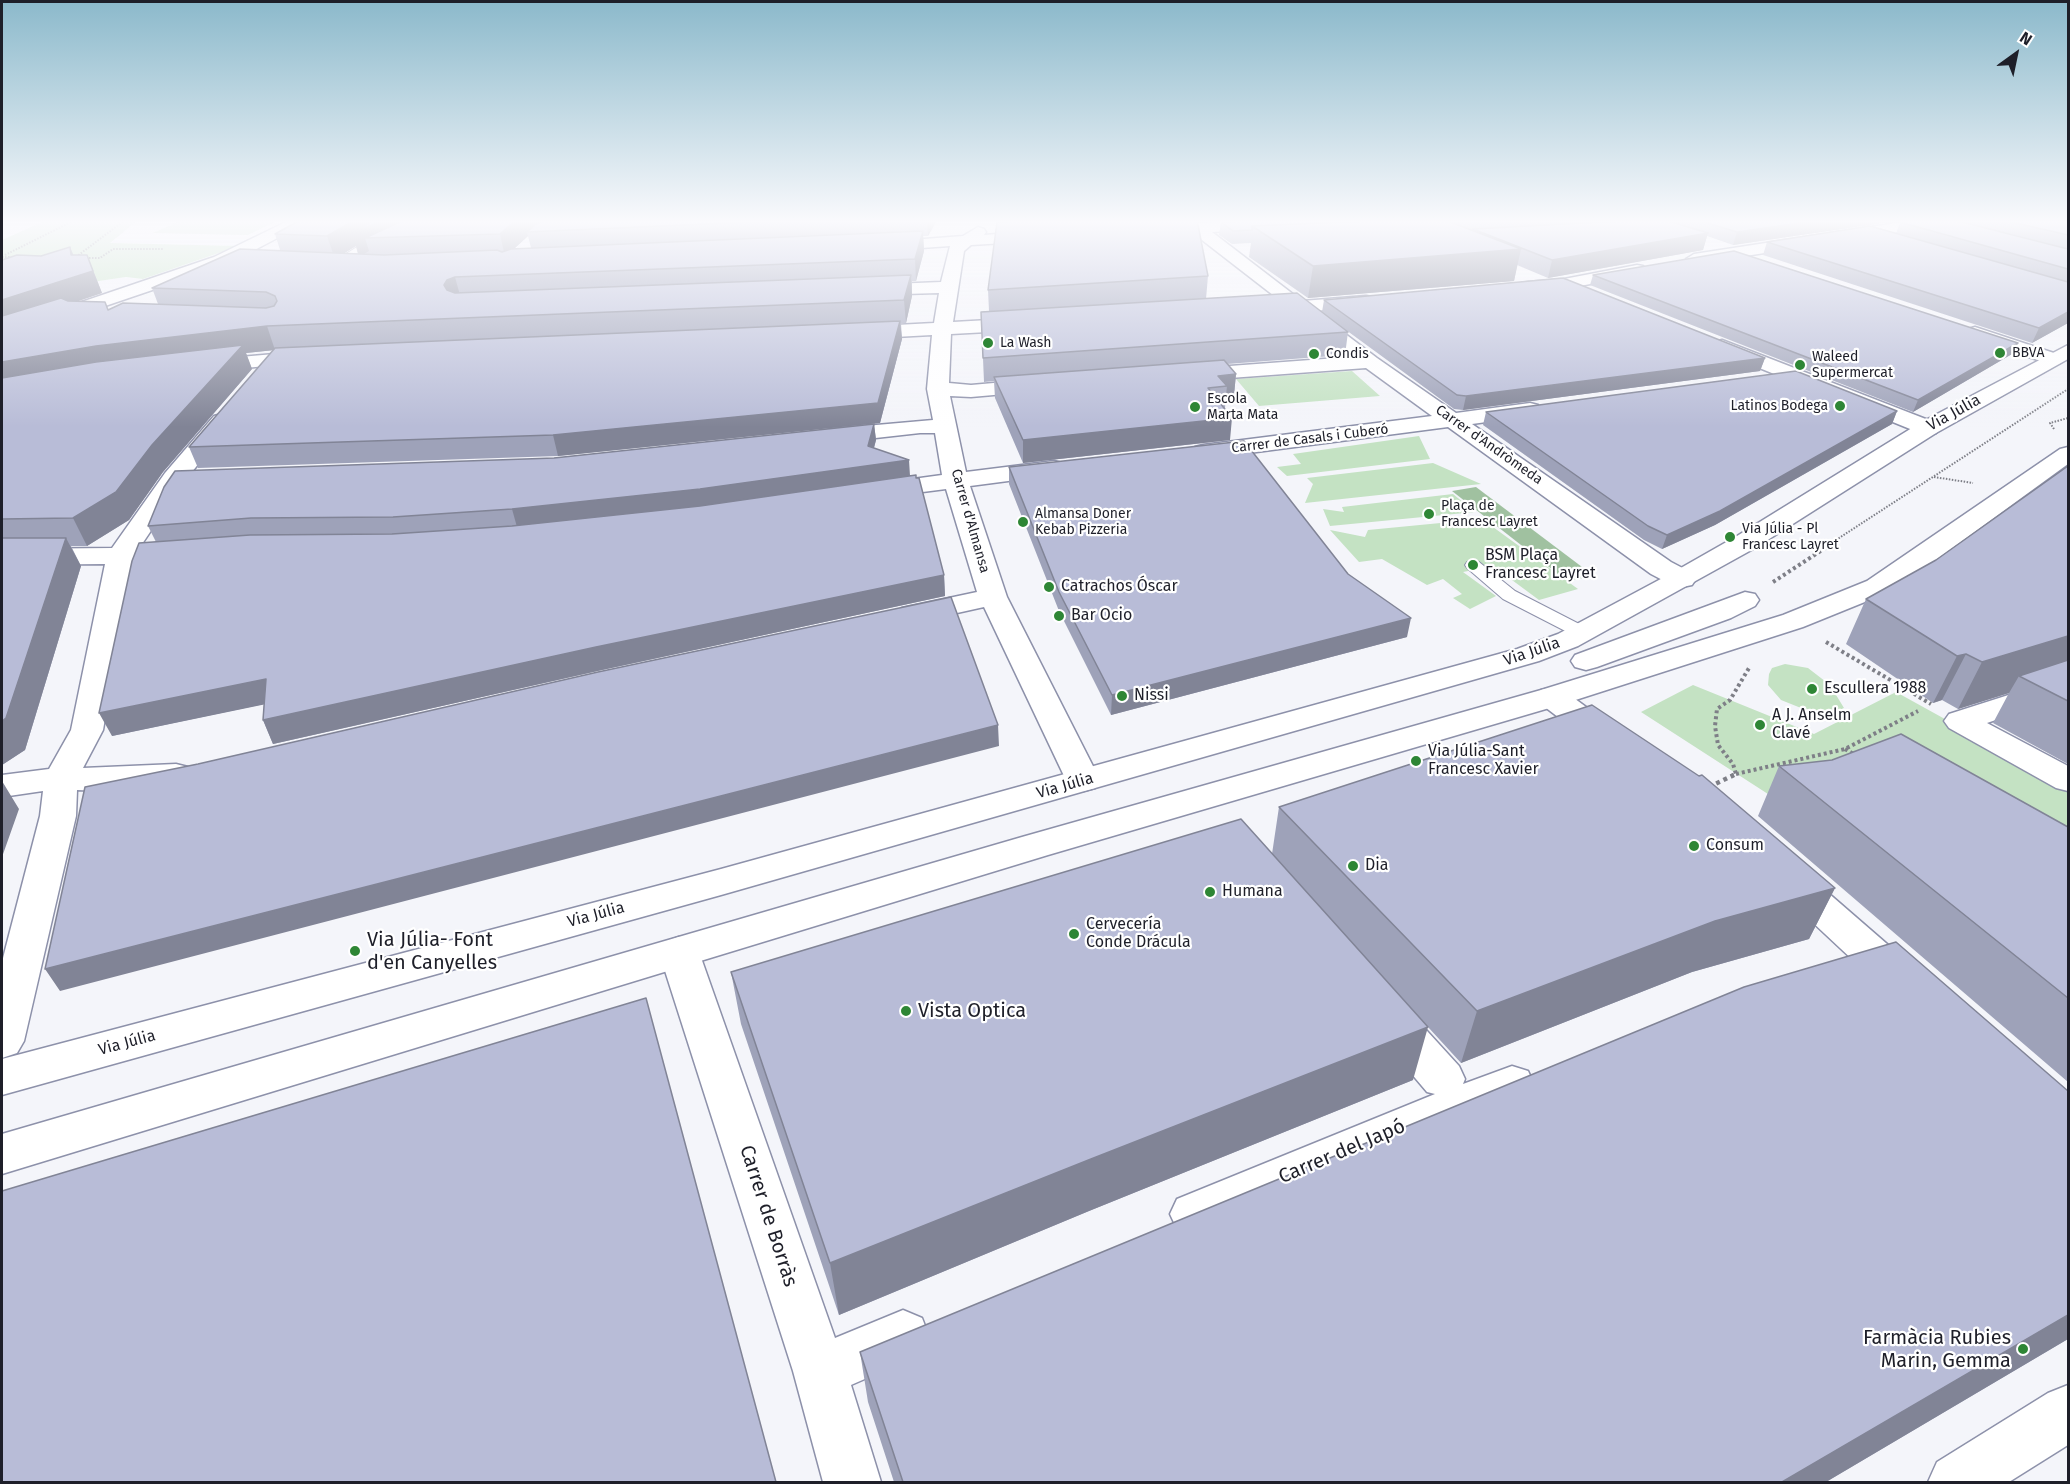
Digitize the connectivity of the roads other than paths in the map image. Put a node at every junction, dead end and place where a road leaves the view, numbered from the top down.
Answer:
1 (136, 289) edge
2 (895, 289) edge
3 (951, 289) edge
4 (1275, 289) edge
5 (1574, 289) edge
6 (851, 291) edge
7 (1598, 296) edge
8 (1382, 300) edge
9 (1298, 308) junction
10 (1248, 310) edge
11 (62, 314) junction
12 (109, 316) edge
13 (1044, 322) edge
14 (1956, 326) edge
15 (942, 329) junction
16 (840, 333) edge
17 (2, 335) edge
18 (1700, 337) edge
19 (2061, 355) edge
20 (322, 356) edge
21 (274, 358) junction
22 (1370, 362) junction
23 (189, 368) edge
24 (1794, 375) junction
25 (1167, 376) edge
26 (1748, 381) edge
27 (1054, 384) edge
28 (938, 388) junction
29 (1548, 407) edge
30 (1454, 420) junction
31 (946, 427) junction
32 (1928, 428) junction
33 (803, 439) edge
34 (1187, 454) edge
35 (2068, 454) edge
36 (1072, 466) edge
37 (2042, 473) junction
38 (955, 479) junction
39 (2068, 482) edge
40 (857, 494) edge
41 (202, 550) edge
42 (120, 556) junction
43 (2, 557) edge
44 (1473, 565) dead end
45 (1682, 579) junction
46 (993, 597) junction
47 (1745, 600) road end
48 (881, 621) edge
49 (1584, 646) junction
50 (2068, 685) edge
51 (1552, 697) junction
52 (1633, 757) edge
53 (208, 772) edge
54 (61, 778) junction
55 (1083, 780) junction
56 (2068, 780) edge
57 (2, 786) edge
58 (1764, 858) edge
59 (679, 951) junction
60 (1872, 951) junction
61 (1828, 967) edge
62 (1366, 992) edge
63 (1925, 1000) edge
64 (2, 1041) edge
65 (1552, 1069) edge
66 (2, 1077) edge
67 (1443, 1079) dead end
68 (2, 1154) edge
69 (1159, 1229) edge
70 (938, 1321) edge
71 (820, 1371) junction
72 (2068, 1413) edge
73 (852, 1482) edge
74 (1957, 1482) edge

1 - 11 street
2 - 6 street
3 - 15 street, Carrer d'Almansa
4 - 9 street, Carrer d'Andròmeda
5 - 7 street
8 - 9 street
9 - 10 street
9 - 22 street, Carrer d'Andròmeda
11 - 12 street
11 - 17 street
13 - 15 street
14 - 19 street
15 - 16 street
15 - 28 street, Carrer d'Almansa
18 - 24 street
19 - 32 street, Via Júlia
20 - 21 street
21 - 23 street
21 - 42 street
22 - 25 street
22 - 30 street, Carrer d'Andròmeda
24 - 26 street
24 - 32 street
27 - 28 street
28 - 31 street, Carrer d'Almansa
29 - 30 street, Carrer de Casals i Cuberó
30 - 34 street, Carrer de Casals i Cuberó
30 - 45 street, Carrer d'Andròmeda
31 - 33 street
31 - 38 street, Carrer d'Almansa
32 - 45 street, Via Júlia
35 - 37 street
36 - 38 street
37 - 39 street
37 - 51 street
38 - 40 street
38 - 46 street, Carrer d'Almansa
41 - 42 street
42 - 43 street
42 - 54 street
44 - 49 lane
45 - 49 street, Via Júlia
46 - 48 street
46 - 55 street, Carrer d'Almansa
47 - 49 street, Via Júlia
49 - 55 street, Via Júlia
50 - 56 street
51 - 52 street
51 - 59 street
53 - 54 street
54 - 57 street
54 - 64 street
55 - 66 street, Via Júlia
58 - 60 street
59 - 68 street
59 - 71 street, Carrer de Borràs
60 - 61 street
60 - 63 street
62 - 67 street
65 - 69 street, Carrer del Japó
70 - 71 street
71 - 73 street, Carrer de Borràs
72 - 74 street

